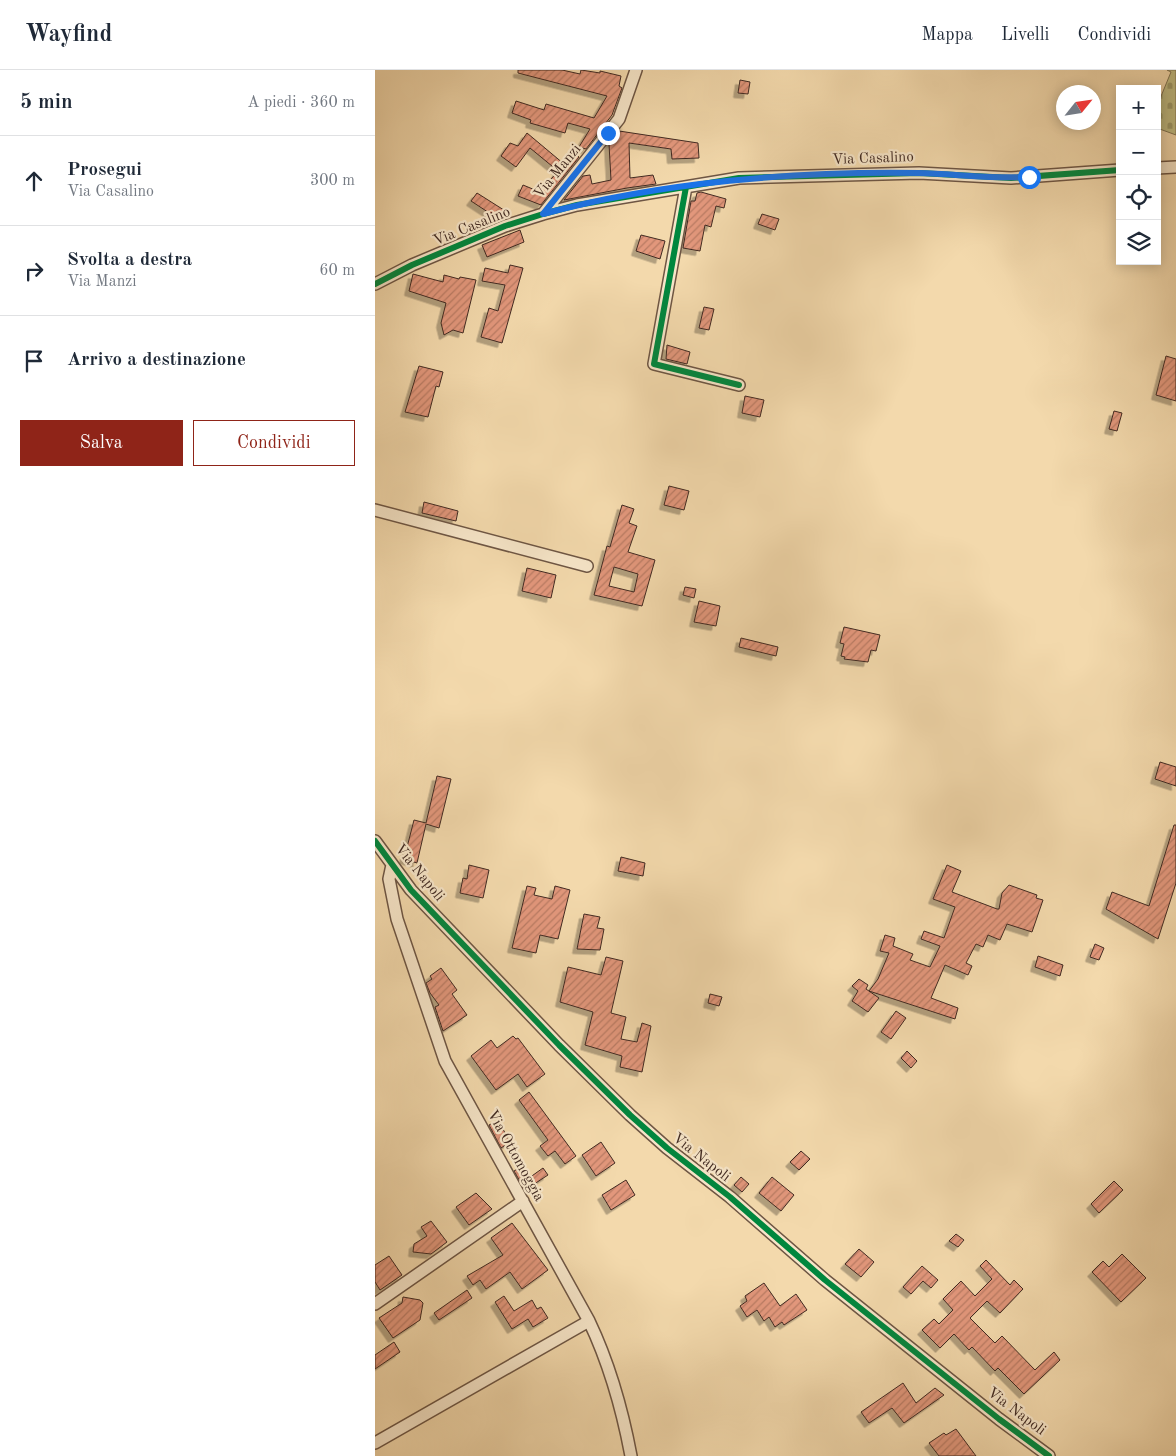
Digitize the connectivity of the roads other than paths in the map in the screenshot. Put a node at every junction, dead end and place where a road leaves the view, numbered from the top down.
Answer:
1 (637, 70) edge
2 (1176, 167) edge
3 (1161, 168) edge
4 (1116, 170) edge
5 (686, 187) junction
6 (543, 214) junction
7 (375, 284) edge
8 (739, 385) dead end
9 (375, 510) edge
10 (587, 566) dead end
11 (375, 841) edge
12 (392, 865) junction
13 (523, 1201) junction
14 (375, 1304) edge
15 (589, 1321) junction
16 (375, 1443) edge
17 (631, 1456) edge
18 (1049, 1456) edge

1 - 6 street, Via Manzi
2 - 3 street
4 - 5 street, Via Casalino
5 - 6 street, Via Casalino
5 - 8 street
6 - 7 street, Via Casalino
9 - 10 street
11 - 12 street, Via Napoli
12 - 13 street, Via Ottomoggia
12 - 18 street, Via Napoli
13 - 14 street
13 - 15 street, Via Ottomoggia
15 - 16 street
15 - 17 street, Via Ottomoggia

